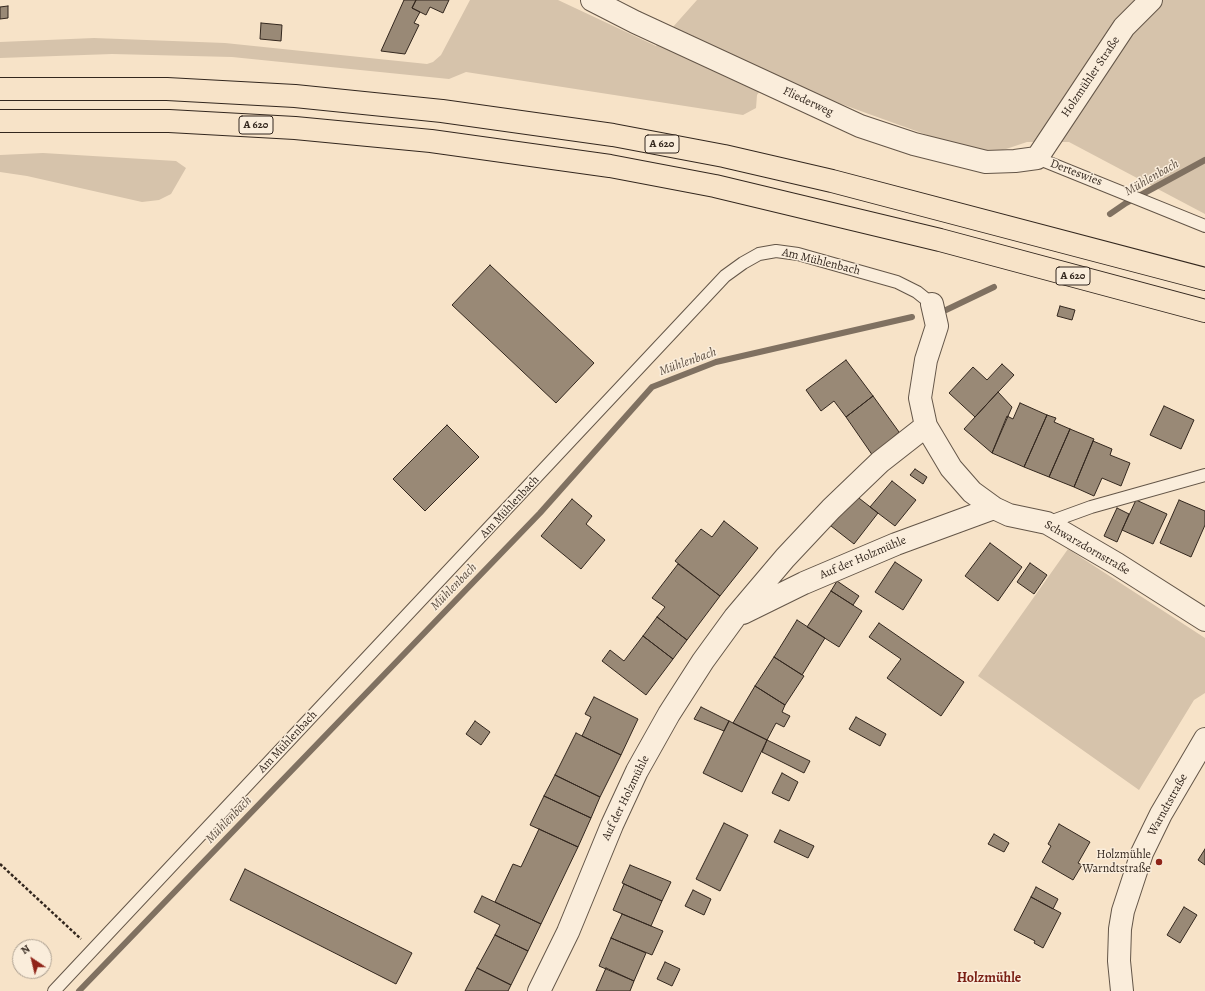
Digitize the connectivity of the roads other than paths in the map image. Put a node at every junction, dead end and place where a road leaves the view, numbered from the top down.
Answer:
1 (592, 0) edge
2 (1151, 0) edge
3 (0, 89) edge
4 (0, 120) edge
5 (1036, 158) junction
6 (1205, 226) edge
7 (1205, 278) edge
8 (932, 304) joint
9 (1205, 311) edge
10 (926, 426) junction
11 (1205, 475) edge
12 (994, 508) junction
13 (1047, 523) junction
14 (735, 617) junction
15 (1205, 620) edge
16 (1205, 740) edge
17 (541, 989) edge
18 (54, 991) edge
19 (1122, 991) edge

1 - 5 street, Fliederweg
2 - 5 street, Holzmühler Straße
3 - 7 highway, A 620
4 - 9 highway, A 620
5 - 6 lane, Derteswies
8 - 10 street, Am Mühlenbach
8 - 18 lane, Am Mühlenbach
10 - 12 street, Schwarzdornstraße
10 - 14 street, Auf der Holzmühle
11 - 13 lane
12 - 13 street, Schwarzdornstraße
12 - 14 street, Auf der Holzmühle
13 - 15 street, Schwarzdornstraße
14 - 17 street, Auf der Holzmühle
16 - 19 street, Warndtstraße

